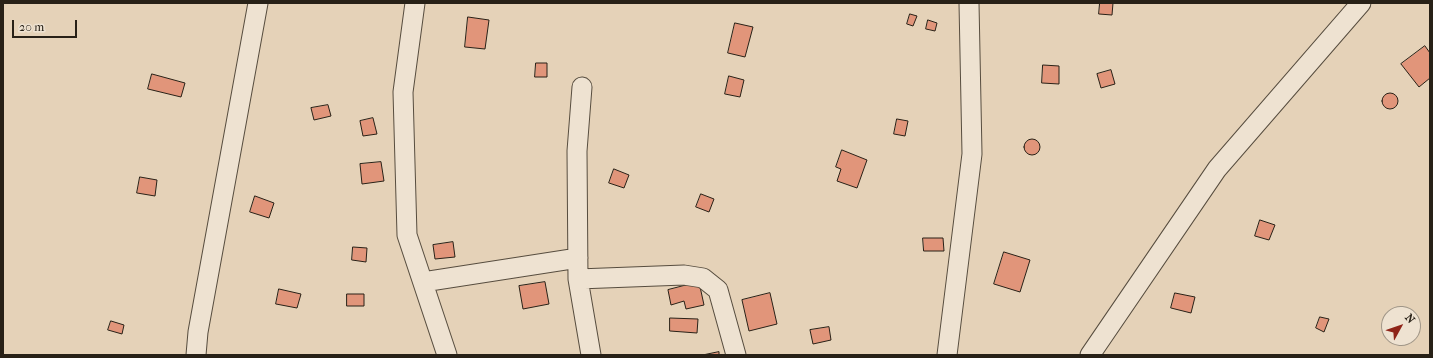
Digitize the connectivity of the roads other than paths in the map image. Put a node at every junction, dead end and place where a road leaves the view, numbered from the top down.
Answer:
1 (258, 3) edge
2 (415, 3) edge
3 (968, 3) edge
4 (1361, 3) edge
5 (582, 87) dead end
6 (578, 258) junction
7 (578, 279) junction
8 (423, 282) junction
9 (196, 355) edge
10 (447, 355) edge
11 (591, 355) edge
12 (736, 355) edge
13 (947, 355) edge
14 (1090, 355) edge

1 - 9 street
2 - 8 street
3 - 13 street
4 - 14 street
5 - 6 street
6 - 7 street
6 - 8 street
7 - 11 street
7 - 12 street
8 - 10 street

